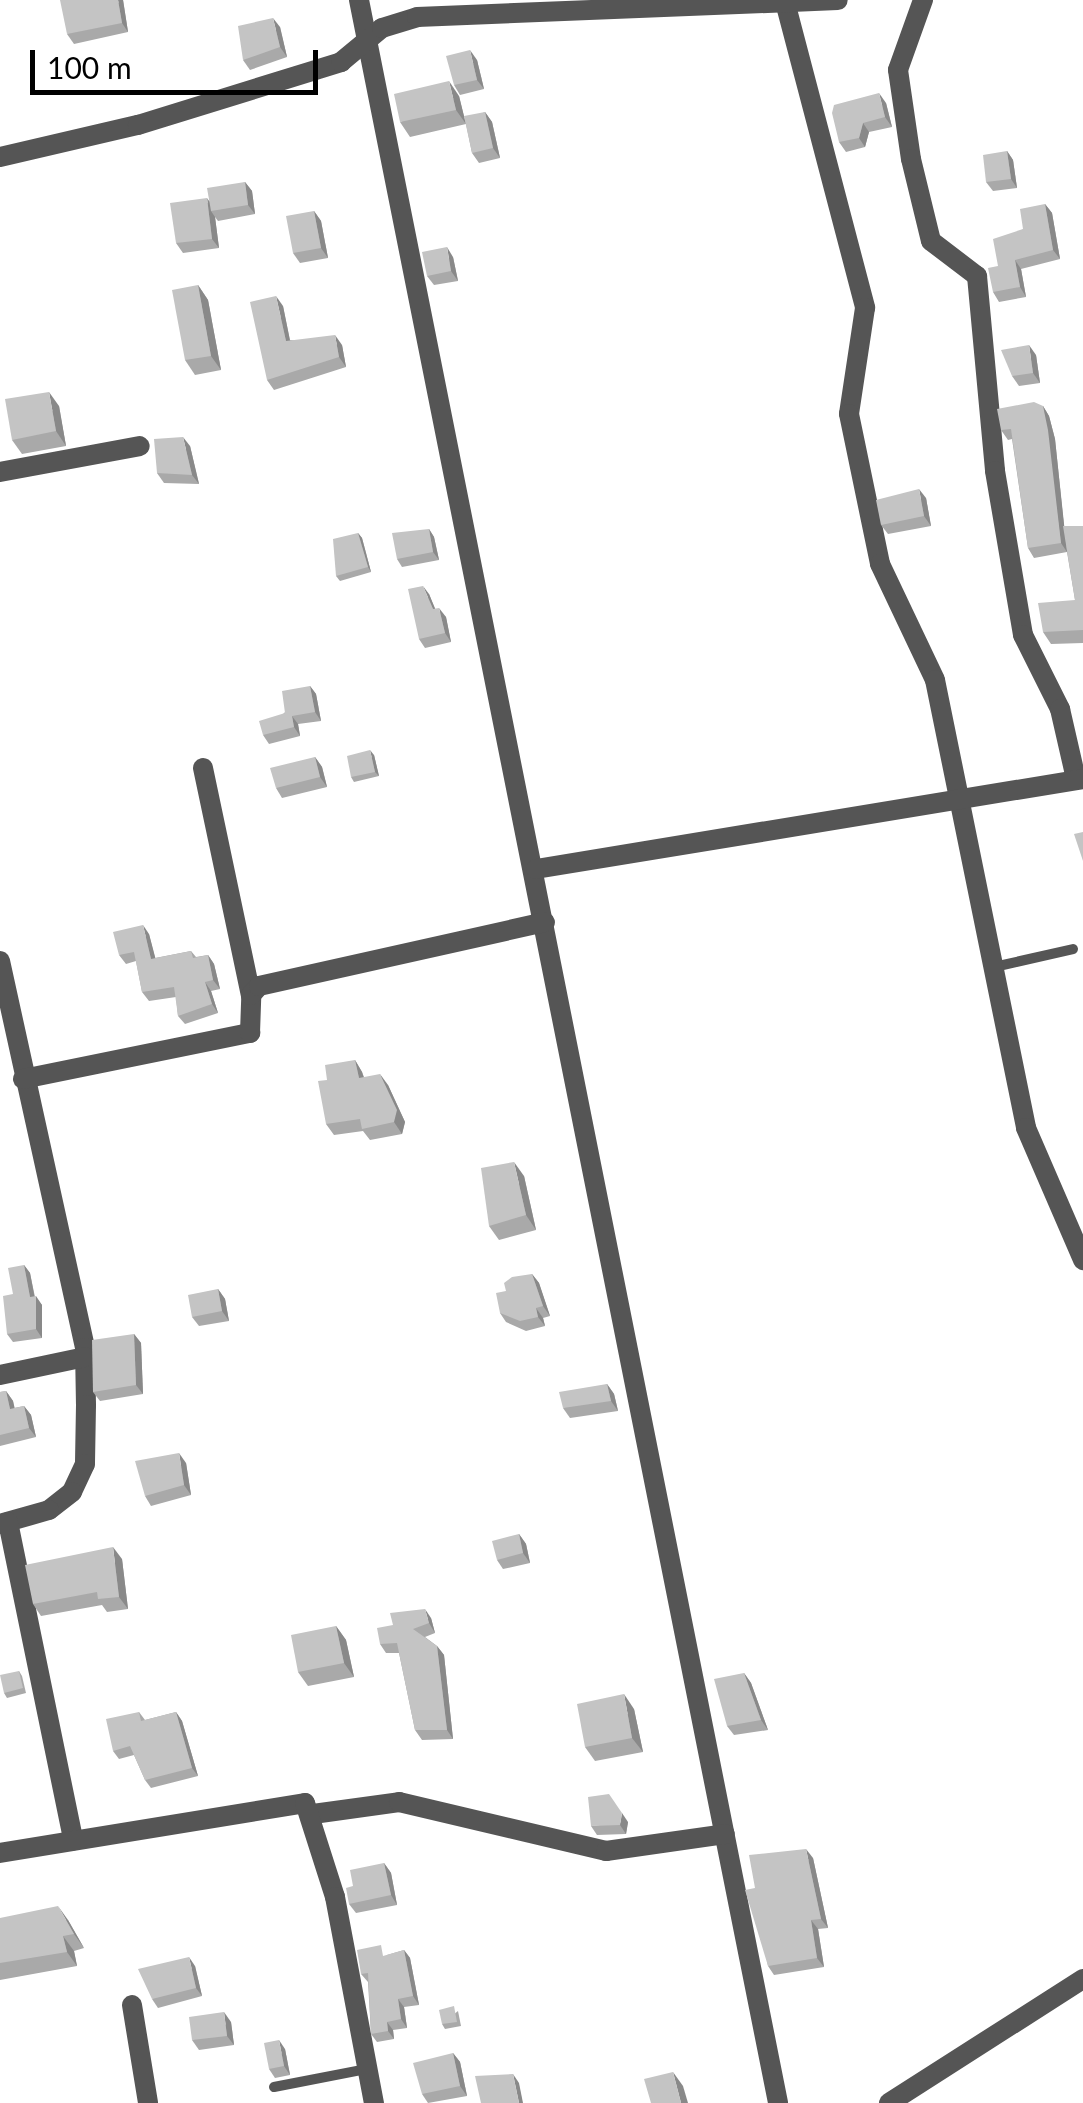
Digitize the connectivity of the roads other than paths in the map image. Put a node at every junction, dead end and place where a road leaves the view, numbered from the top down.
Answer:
1 (359, 0) edge
2 (838, 0) edge
3 (923, 0) edge
4 (784, 2) edge
5 (370, 37) junction
6 (0, 157) edge
7 (140, 446) dead end
8 (0, 472) edge
9 (204, 768) dead end
10 (1079, 779) edge
11 (959, 798) junction
12 (536, 869) junction
13 (545, 922) junction
14 (1074, 950) dead end
15 (0, 961) edge
16 (994, 968) junction
17 (251, 995) junction
18 (23, 1079) junction
19 (1083, 1260) edge
20 (86, 1357) junction
21 (0, 1375) edge
22 (4, 1523) edge
23 (314, 1814) junction
24 (725, 1834) junction
25 (73, 1840) junction
26 (0, 1853) edge
27 (1083, 1979) edge
28 (132, 2005) dead end
29 (368, 2069) junction
30 (274, 2086) dead end
31 (148, 2103) edge
32 (374, 2103) edge
33 (778, 2103) edge
34 (889, 2103) edge

1 - 5 street
2 - 4 street
3 - 10 street
4 - 5 street
4 - 11 street
5 - 6 street
5 - 12 street
7 - 8 street
9 - 17 street
10 - 11 street
11 - 12 street
11 - 16 street
12 - 13 street
13 - 17 street
13 - 24 street
14 - 16 lane
15 - 18 street
16 - 19 street
17 - 18 street
18 - 20 street
20 - 21 street
20 - 22 street
22 - 25 street
23 - 24 street
23 - 25 street
23 - 29 street
24 - 33 street
25 - 26 street
27 - 34 street
28 - 31 street
29 - 30 lane
29 - 32 street

